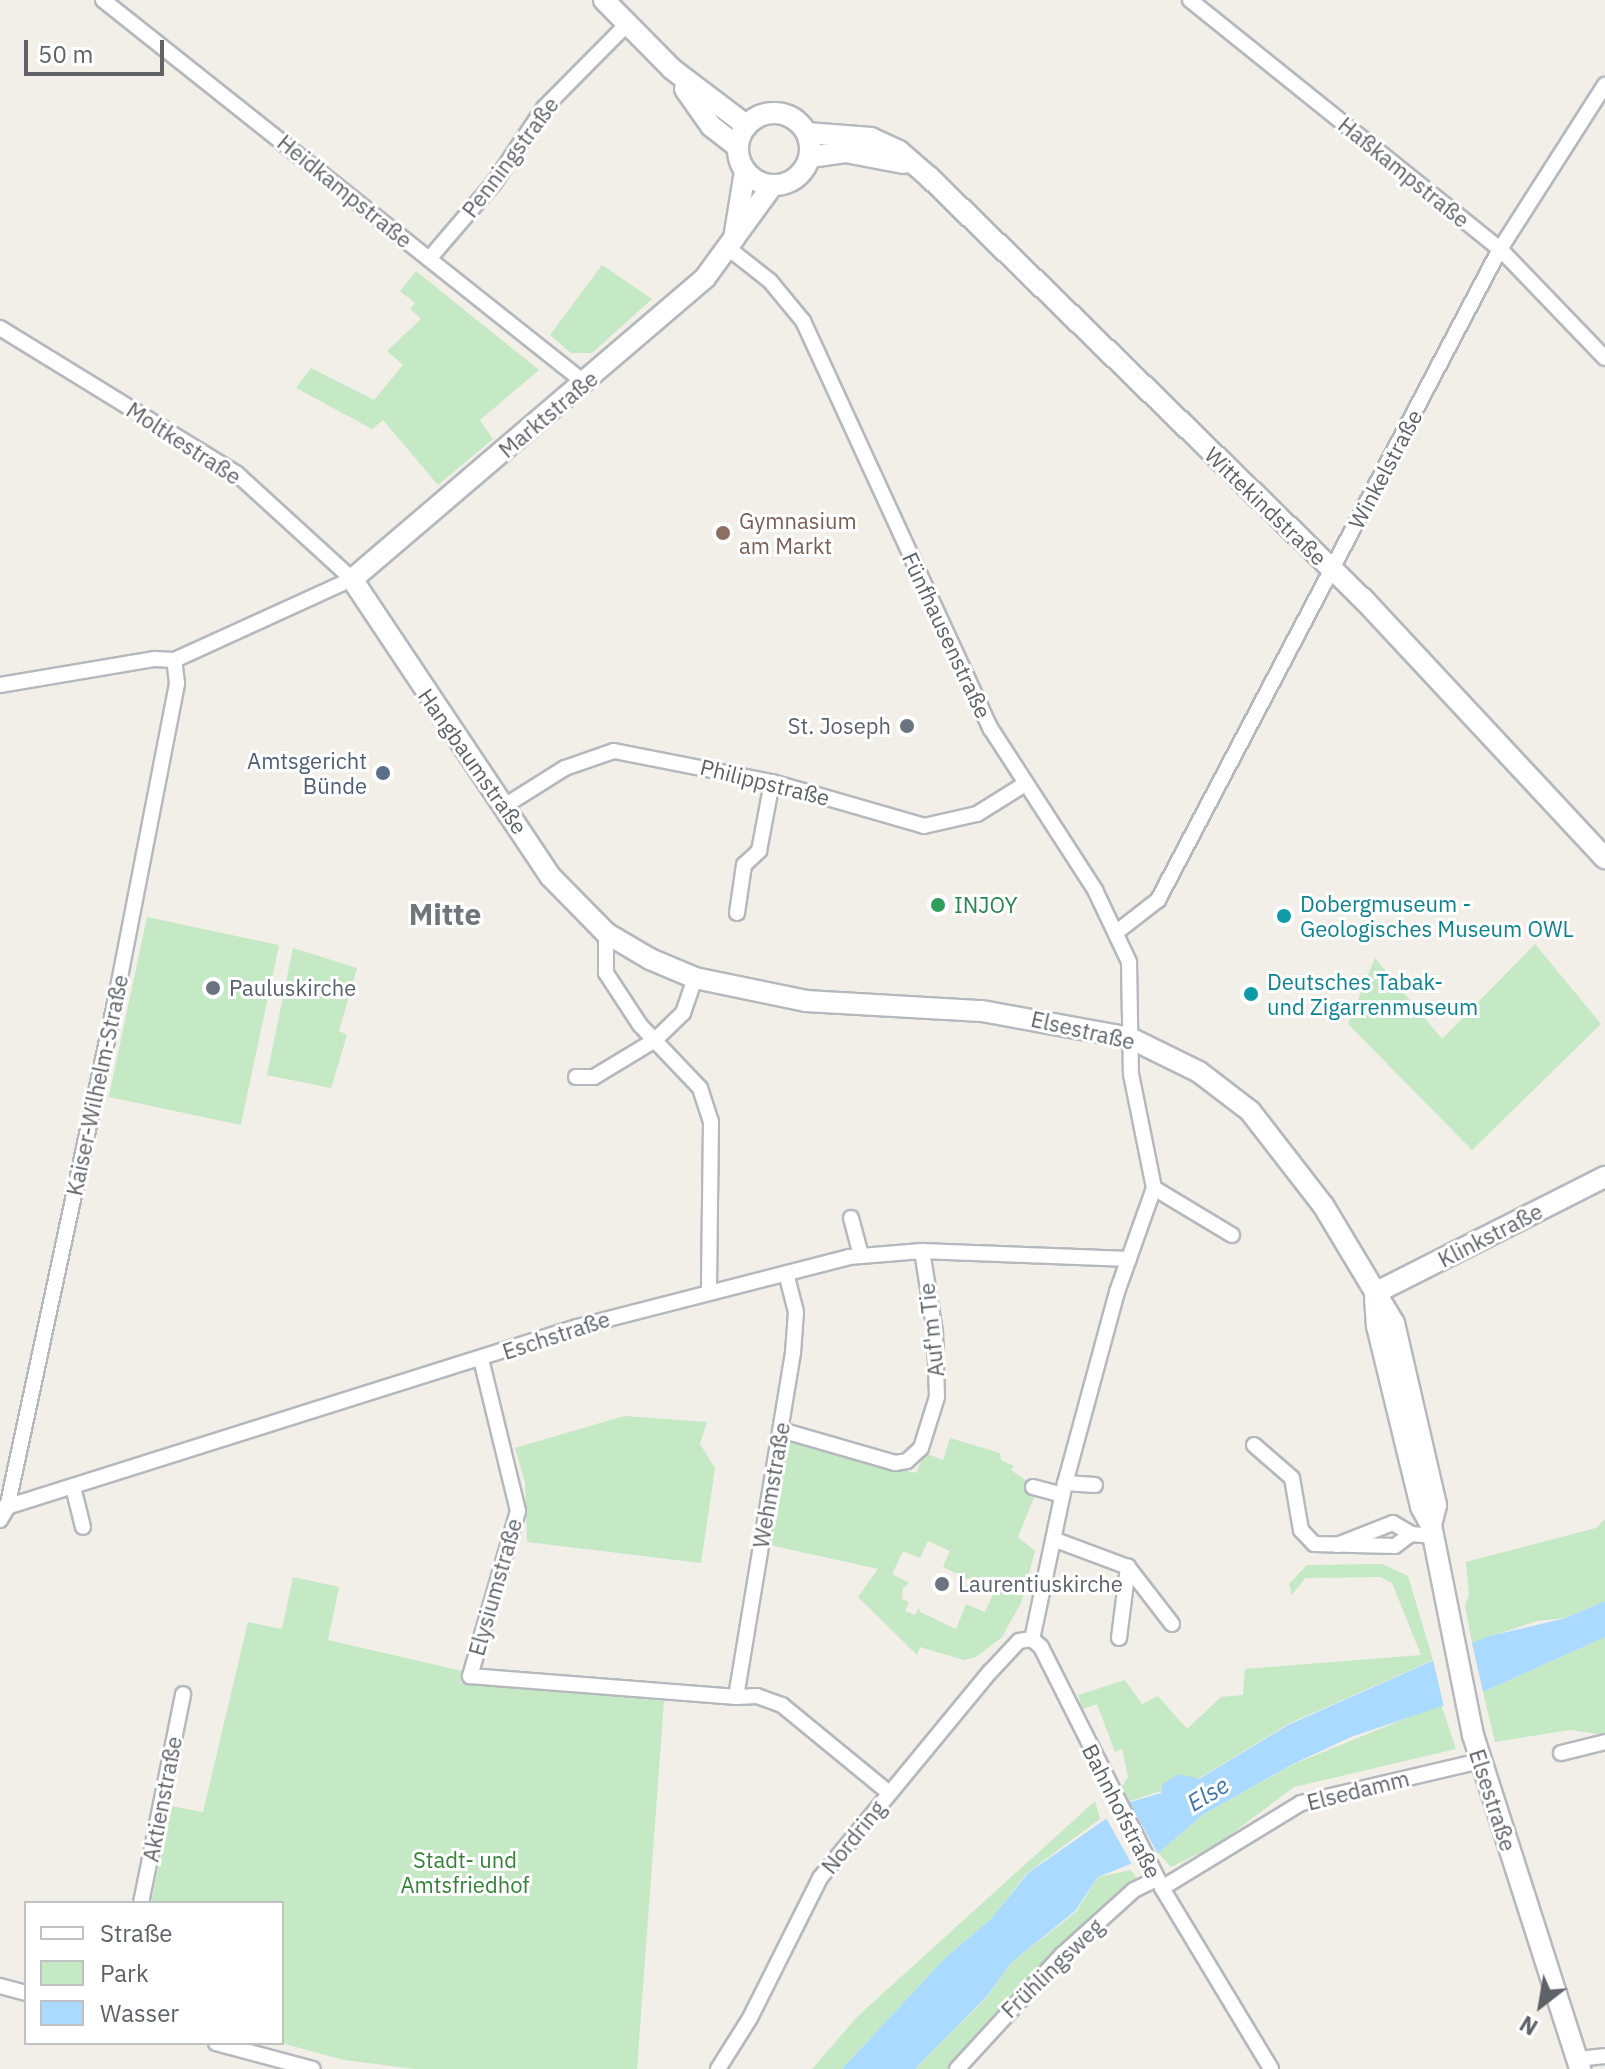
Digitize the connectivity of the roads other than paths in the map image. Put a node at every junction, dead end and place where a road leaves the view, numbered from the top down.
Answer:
1 (103, 0) edge
2 (1190, 0) edge
3 (606, 1) edge
4 (628, 23) junction
5 (672, 69) junction
6 (1605, 85) edge
7 (747, 126) junction
8 (807, 133) junction
9 (738, 147) junction
10 (810, 157) junction
11 (915, 166) junction
12 (745, 171) junction
13 (772, 186) junction
14 (731, 244) junction
15 (1500, 249) junction
16 (429, 259) junction
17 (0, 328) edge
18 (1605, 358) edge
19 (585, 383) junction
20 (1332, 570) junction
21 (352, 579) junction
22 (174, 660) junction
23 (0, 685) edge
24 (772, 782) junction
25 (1025, 784) junction
26 (506, 805) junction
27 (1605, 858) edge
28 (737, 913) dead end
29 (1118, 931) junction
30 (606, 933) junction
31 (695, 978) junction
32 (726, 986) joint
33 (1130, 1038) junction
34 (655, 1040) junction
35 (576, 1077) dead end
36 (1605, 1177) edge
37 (1154, 1188) junction
38 (851, 1218) dead end
39 (1232, 1235) dead end
40 (954, 1237) dead end
41 (922, 1251) junction
42 (953, 1252) junction
43 (861, 1255) junction
44 (1129, 1259) junction
45 (786, 1273) junction
46 (709, 1291) junction
47 (1375, 1293) junction
48 (573, 1311) dead end
49 (577, 1327) junction
50 (481, 1359) junction
51 (414, 1364) dead end
52 (417, 1381) junction
53 (781, 1430) junction
54 (1254, 1445) dead end
55 (1095, 1485) dead end
56 (73, 1487) junction
57 (1033, 1487) dead end
58 (1064, 1489) junction
59 (2, 1512) edge
60 (83, 1527) dead end
61 (1432, 1530) junction
62 (1053, 1539) junction
63 (1128, 1567) junction
64 (1172, 1624) dead end
65 (1119, 1638) dead end
66 (1032, 1639) junction
67 (183, 1694) dead end
68 (736, 1697) junction
69 (1605, 1742) edge
70 (1561, 1753) dead end
71 (1480, 1761) junction
72 (889, 1793) junction
73 (1157, 1878) junction
74 (141, 1901) edge
75 (0, 1986) edge
76 (24, 1992) edge
77 (223, 2045) edge
78 (1605, 2056) edge
79 (1578, 2064) edge
80 (313, 2069) edge
81 (718, 2069) edge
82 (957, 2069) edge
83 (1271, 2069) edge

1 - 16 street, Heidkampstraße
2 - 15 street, Haßkampstraße
3 - 4 street
4 - 5 street
4 - 16 street, Penningstraße
5 - 7 street
5 - 9 street
6 - 15 street, Winkelstraße
7 - 8 street
7 - 9 street
8 - 10 street
8 - 11 street, Wittekindstraße
9 - 12 street
10 - 11 street, Wittekindstraße
10 - 13 street
11 - 20 street, Wittekindstraße
12 - 13 street
12 - 14 street, Marktstraße
13 - 14 street, Marktstraße
14 - 19 street, Marktstraße
14 - 25 street, Fünfhausenstraße
15 - 18 street, Haßkampstraße
15 - 20 street, Winkelstraße
16 - 19 street, Heidkampstraße
17 - 21 street, Moltkestraße
19 - 21 street, Marktstraße
20 - 27 street, Wittekindstraße
20 - 29 street, Winkelstraße
21 - 22 street
21 - 26 street, Hangbaumstraße
22 - 23 street
22 - 59 street, Kaiser-Wilhelm-Straße
24 - 25 street, Philippstraße
24 - 26 street, Philippstraße
24 - 28 street
25 - 29 street, Fünfhausenstraße
26 - 30 street, Hangbaumstraße
29 - 33 street, Fünfhausenstraße
30 - 31 street, Hangbaumstraße
30 - 34 street
31 - 32 street, Hangbaumstraße
31 - 34 street
32 - 33 street, Elsestraße
33 - 37 street, Fünfhausenstraße
33 - 47 street, Elsestraße
34 - 35 street
34 - 46 street
36 - 47 street, Klinkstraße
37 - 39 street
37 - 44 street
38 - 43 street
40 - 42 street
41 - 42 street, Eschstraße
41 - 43 street, Eschstraße
41 - 53 street, Auf'm Tie
42 - 44 street, Eschstraße
43 - 45 street, Eschstraße
44 - 58 street
45 - 46 street, Eschstraße
45 - 53 street, Wehmstraße
46 - 49 street, Eschstraße
47 - 61 street, Elsestraße
48 - 49 street
49 - 50 street, Eschstraße
50 - 52 street, Eschstraße
50 - 68 street, Elysiumstraße
51 - 52 street
52 - 56 street, Eschstraße
53 - 68 street, Wehmstraße
54 - 61 street
55 - 58 street
56 - 59 street, Eschstraße
56 - 60 street
57 - 58 street
58 - 62 street
61 - 71 street, Elsestraße
62 - 63 street
62 - 66 street
63 - 64 street
63 - 65 street
66 - 72 street, Nordring
66 - 73 street, Bahnhofstraße
67 - 74 street, Aktienstraße
68 - 72 street
69 - 70 street
71 - 73 street, Elsedamm
71 - 79 street, Elsestraße
72 - 81 street, Nordring
73 - 82 street, Frühlingsweg
73 - 83 street, Bahnhofstraße
75 - 76 street
77 - 80 street
78 - 79 street

